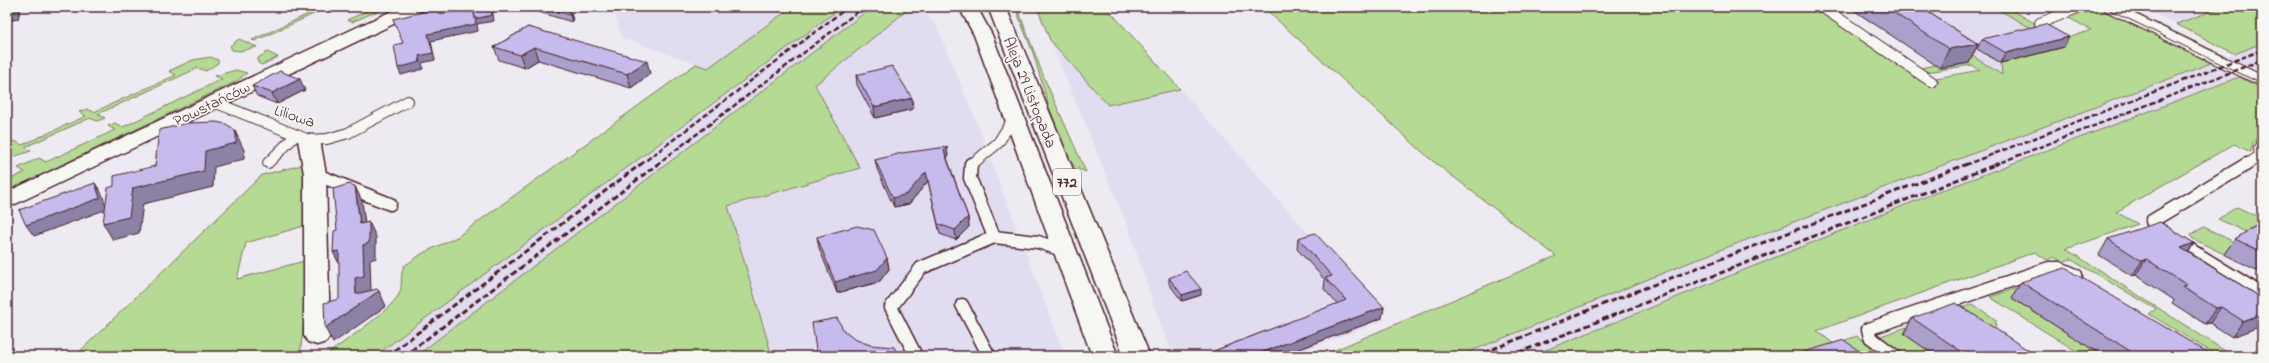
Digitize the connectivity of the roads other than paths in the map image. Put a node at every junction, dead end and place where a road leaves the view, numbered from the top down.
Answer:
1 (415, 7) edge
2 (968, 7) edge
3 (997, 7) edge
4 (1822, 7) edge
5 (2080, 7) edge
6 (2109, 7) edge
7 (2040, 23) dead end
8 (2262, 81) edge
9 (1932, 82) dead end
10 (408, 101) dead end
11 (214, 102) junction
12 (1015, 116) junction
13 (302, 138) junction
14 (2262, 142) edge
15 (2261, 157) edge
16 (268, 163) dead end
17 (315, 174) junction
18 (7, 201) edge
19 (390, 204) dead end
20 (994, 237) junction
21 (1066, 251) junction
22 (2086, 282) edge
23 (2262, 294) edge
24 (962, 305) dead end
25 (317, 336) dead end
26 (916, 356) edge
27 (989, 356) edge
28 (1105, 356) edge
29 (1137, 356) edge
30 (1895, 356) edge

1 - 11 main road, Powstańców
2 - 12 main road, Aleja 29 Listopada / 772
3 - 29 main road, Aleja 29 Listopada / 772
4 - 9 lane
5 - 7 lane
6 - 8 lane
10 - 13 lane, Liliowa
11 - 13 lane, Liliowa
11 - 18 main road, Powstańców
12 - 20 lane
12 - 21 main road, Aleja 29 Listopada / 772
13 - 16 lane
13 - 17 main road
14 - 15 lane
15 - 23 lane
17 - 19 lane
17 - 25 main road
20 - 21 lane
20 - 26 lane
21 - 28 main road, Aleja 29 Listopada / 772
22 - 30 lane
24 - 27 lane

